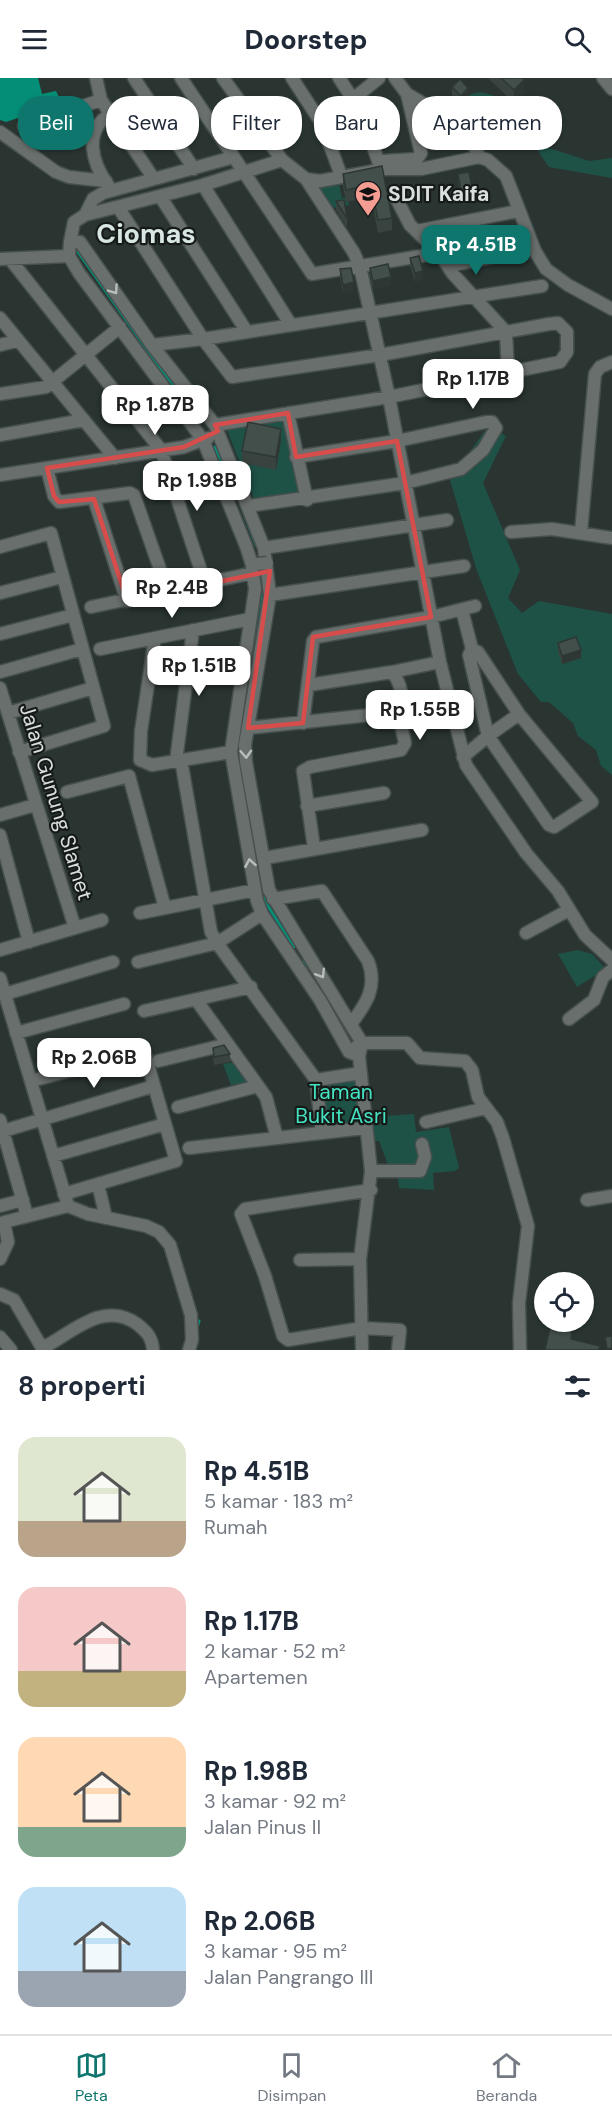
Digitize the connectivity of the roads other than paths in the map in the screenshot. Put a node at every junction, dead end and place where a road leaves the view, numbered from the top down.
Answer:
1 (96, 78) edge
2 (134, 78) edge
3 (181, 78) edge
4 (223, 78) edge
5 (292, 78) edge
6 (339, 78) edge
7 (378, 78) edge
8 (395, 78) edge
9 (603, 78) edge
10 (612, 89) edge
11 (407, 94) junction
12 (352, 96) edge
13 (356, 96) edge
14 (101, 99) junction
15 (94, 101) edge
16 (106, 107) edge
17 (314, 112) edge
18 (106, 117) edge
19 (0, 132) edge
20 (134, 150) edge
21 (332, 150) edge
22 (374, 150) edge
23 (234, 157) junction
24 (479, 157) junction
25 (282, 160) junction
26 (378, 161) junction
27 (194, 169) junction
28 (339, 170) junction
29 (244, 172) junction
30 (154, 179) junction
31 (310, 179) junction
32 (203, 185) junction
33 (109, 186) junction
34 (394, 194) dead end
35 (160, 196) junction
36 (118, 207) junction
37 (518, 211) junction
38 (85, 215) junction
39 (417, 231) junction
40 (70, 242) junction
41 (516, 252) dead end
42 (440, 253) junction
43 (69, 256) junction
44 (5, 259) edge
45 (449, 266) junction
46 (360, 267) junction
47 (542, 286) dead end
48 (474, 296) junction
49 (612, 309) edge
50 (370, 312) junction
51 (0, 318) edge
52 (291, 325) junction
53 (120, 327) junction
54 (247, 332) junction
55 (506, 332) junction
56 (203, 339) junction
57 (17, 341) junction
58 (0, 345) edge
59 (152, 345) junction
60 (380, 355) junction
61 (84, 356) junction
62 (612, 362) edge
63 (508, 373) junction
64 (52, 383) junction
65 (0, 394) edge
66 (388, 398) junction
67 (288, 413) junction
68 (84, 420) junction
69 (211, 434) junction
70 (0, 435) edge
71 (397, 441) junction
72 (161, 450) junction
73 (296, 457) junction
74 (116, 458) junction
75 (47, 468) junction
76 (0, 475) edge
77 (405, 483) junction
78 (94, 499) junction
79 (307, 500) junction
80 (249, 506) junction
81 (447, 520) dead end
82 (414, 525) junction
83 (511, 532) dead end
84 (581, 532) junction
85 (612, 538) edge
86 (0, 547) edge
87 (260, 562) junction
88 (464, 566) dead end
89 (422, 573) junction
90 (62, 577) junction
91 (205, 583) junction
92 (168, 592) junction
93 (0, 593) edge
94 (270, 595) junction
95 (127, 601) junction
96 (475, 606) dead end
97 (91, 607) dead end
98 (462, 610) junction
99 (73, 615) junction
100 (432, 617) junction
101 (250, 619) junction
102 (193, 630) junction
103 (0, 634) edge
104 (155, 638) junction
105 (82, 649) junction
106 (100, 649) dead end
107 (472, 649) junction
108 (434, 663) junction
109 (0, 672) edge
110 (392, 672) junction
111 (309, 685) junction
112 (0, 688) edge
113 (93, 688) junction
114 (398, 712) junction
115 (8, 713) junction
116 (519, 714) junction
117 (303, 723) junction
118 (248, 728) junction
119 (488, 736) junction
120 (19, 752) junction
121 (231, 752) junction
122 (463, 757) junction
123 (178, 760) junction
124 (67, 792) dead end
125 (384, 793) dead end
126 (35, 805) junction
127 (307, 806) junction
128 (0, 815) edge
129 (422, 830) dead end
130 (0, 835) edge
131 (314, 849) junction
132 (265, 858) junction
133 (255, 890) junction
134 (207, 899) junction
135 (273, 899) junction
136 (165, 908) junction
137 (569, 910) junction
138 (140, 913) dead end
139 (262, 914) junction
140 (102, 920) dead end
141 (75, 928) junction
142 (526, 933) dead end
143 (29, 942) junction
144 (217, 943) junction
145 (0, 950) edge
146 (298, 953) junction
147 (612, 960) edge
148 (113, 962) dead end
149 (138, 962) dead end
150 (612, 970) edge
151 (0, 978) edge
152 (251, 987) junction
153 (5, 994) junction
154 (197, 1001) junction
155 (124, 1004) dead end
156 (144, 1011) dead end
157 (569, 1019) dead end
158 (351, 1024) junction
159 (16, 1034) junction
160 (362, 1043) junction
161 (228, 1044) junction
162 (354, 1054) junction
163 (158, 1060) dead end
164 (361, 1073) junction
165 (316, 1080) junction
166 (31, 1081) junction
167 (154, 1086) junction
168 (258, 1086) junction
169 (178, 1107) dead end
170 (486, 1108) junction
171 (43, 1120) junction
172 (426, 1122) dead end
173 (165, 1124) junction
174 (2, 1126) edge
175 (365, 1128) junction
176 (322, 1133) junction
177 (277, 1138) junction
178 (422, 1144) dead end
179 (189, 1148) dead end
180 (53, 1156) junction
181 (6, 1161) edge
182 (371, 1171) junction
183 (98, 1184) junction
184 (371, 1190) junction
185 (612, 1196) edge
186 (23, 1200) junction
187 (66, 1200) junction
188 (587, 1200) dead end
189 (0, 1207) edge
190 (27, 1216) junction
191 (106, 1218) junction
192 (4, 1222) junction
193 (4, 1243) edge
194 (0, 1259) edge
195 (360, 1259) junction
196 (300, 1260) dead end
197 (0, 1294) edge
198 (362, 1328) junction
199 (0, 1336) edge
200 (32, 1347) edge
201 (11, 1350) edge
202 (153, 1350) edge
203 (189, 1350) edge
204 (362, 1350) edge
205 (398, 1350) edge
206 (520, 1350) edge

1 - 14 street
2 - 27 street
3 - 23 street
4 - 25 street
5 - 17 street
6 - 12 street
7 - 13 street
8 - 11 street
9 - 10 street
11 - 24 street
11 - 26 street
14 - 15 street
14 - 16 street
18 - 33 street
19 - 33 street
20 - 30 street
21 - 28 street
22 - 26 street
23 - 27 street
23 - 29 street
24 - 31 street
24 - 37 street
25 - 29 street
25 - 31 street
26 - 28 street
27 - 30 street
28 - 31 street
29 - 32 street
29 - 46 street
30 - 33 street
31 - 46 street
32 - 35 street
32 - 52 street
33 - 38 street
34 - 39 street
35 - 36 street
35 - 54 street
36 - 38 street
36 - 56 street
37 - 39 street
37 - 49 street
38 - 40 street
39 - 42 street
40 - 43 street
40 -> 59 street
41 - 45 street
42 - 45 street
42 - 46 street
43 - 44 street
43 - 53 street
44 - 61 street
45 - 48 street
46 - 50 street
47 - 48 street
48 - 50 street
48 - 55 street
50 - 52 street
50 - 60 street
51 - 57 street
52 - 54 street
53 - 61 street
53 - 69 street
54 - 56 street
55 - 60 street
55 - 63 street
55 - 63 street
56 - 59 street
56 - 60 street
57 - 58 street
57 - 64 street
59 - 69 street
60 - 66 street
61 - 64 street
61 - 72 street
62 - 84 street
63 - 66 street
64 - 65 street
64 - 68 street
66 - 67 street
66 - 71 street
67 - 69 street
67 - 73 street
68 - 70 street
68 - 74 street
69 - 72 street
69 - 80 street
69 - 87 street
71 - 73 street
71 - 77 street
71 - 77 street
72 - 74 street
72 - 91 street
73 - 79 street
74 - 75 street
75 - 76 street
75 - 78 street
77 - 79 street
77 - 82 street
78 - 92 street
78 - 95 street
79 - 80 street
80 - 87 street
81 - 82 street
82 - 87 street
82 - 89 street
83 - 84 street
84 - 85 street
86 - 90 street
87 - 91 street
87 - 94 street
87 - 101 street
88 - 89 street
89 - 94 street
89 - 100 street
90 - 93 street
90 - 99 street
91 - 92 street
92 - 95 street
94 - 118 street
95 - 97 street
96 - 98 street
98 - 100 street
98 - 107 street
99 - 103 street
99 - 105 street
100 - 108 street
100 - 111 street
101 - 102 street
101 - 121 street
102 - 104 street
102 - 123 street
104 - 106 street
104 - 123 street
105 - 109 street
105 - 113 street
107 - 116 street
107 - 119 street
108 - 110 street
108 - 122 street
110 - 111 street
110 - 114 street
111 - 117 street
112 - 115 street, Jalan Gunung Slamet
113 - 115 street
113 - 120 street
114 - 117 street
114 - 127 street
115 - 120 street, Jalan Gunung Slamet
116 - 119 street
116 - 119 street
117 - 118 street
118 -> 132 street
119 - 122 street
120 - 126 street, Jalan Gunung Slamet
121 - 123 street
133 -> 121 street
122 - 137 street
123 - 134 street
124 - 136 street
125 - 127 street
126 - 128 street
126 - 141 street, Jalan Gunung Slamet
127 - 131 street
129 - 131 street
130 - 143 street
131 - 132 street
132 - 135 street
133 - 134 street
133 - 139 street
134 - 136 street
134 - 144 street
135 - 146 street
135 - 158 street
136 - 138 street
137 - 142 street
137 - 147 street
139 - 144 street
139 - 146 street
140 - 141 street
141 - 143 street
143 - 145 street
144 - 149 street
144 - 152 street
146 -> 158 street
146 - 162 street
148 - 153 street
150 - 157 street
151 - 153 street
152 - 154 street
152 - 165 street
153 - 159 street
154 - 156 street
154 - 161 street
155 - 159 street
158 - 160 street
159 - 166 street
160 - 162 street
160 - 170 street
161 - 163 street
161 - 168 street
162 - 164 street
164 - 165 street
164 - 175 street
165 - 176 street
166 - 167 street
166 - 171 street
167 - 171 street
167 - 173 street
168 - 169 street
168 - 177 street
170 - 172 street
170 - 206 street
171 - 174 street
171 - 180 street
173 - 180 street
173 - 183 street
174 - 181 street
175 - 176 street
175 - 182 street
176 - 177 street
177 - 179 street
178 - 182 street
180 - 187 street
181 - 186 street
182 - 184 street
183 - 187 street
183 - 191 street
184 - 195 street
184 - 198 street
185 - 188 street
186 - 189 street
186 - 190 street
187 - 190 street
187 - 191 street
189 - 192 street
190 - 192 street
191 - 203 street
192 - 193 street
193 - 194 street
195 - 196 street
195 - 198 street
197 - 200 street
198 - 204 street
198 - 205 street
199 - 201 street
200 - 202 street

